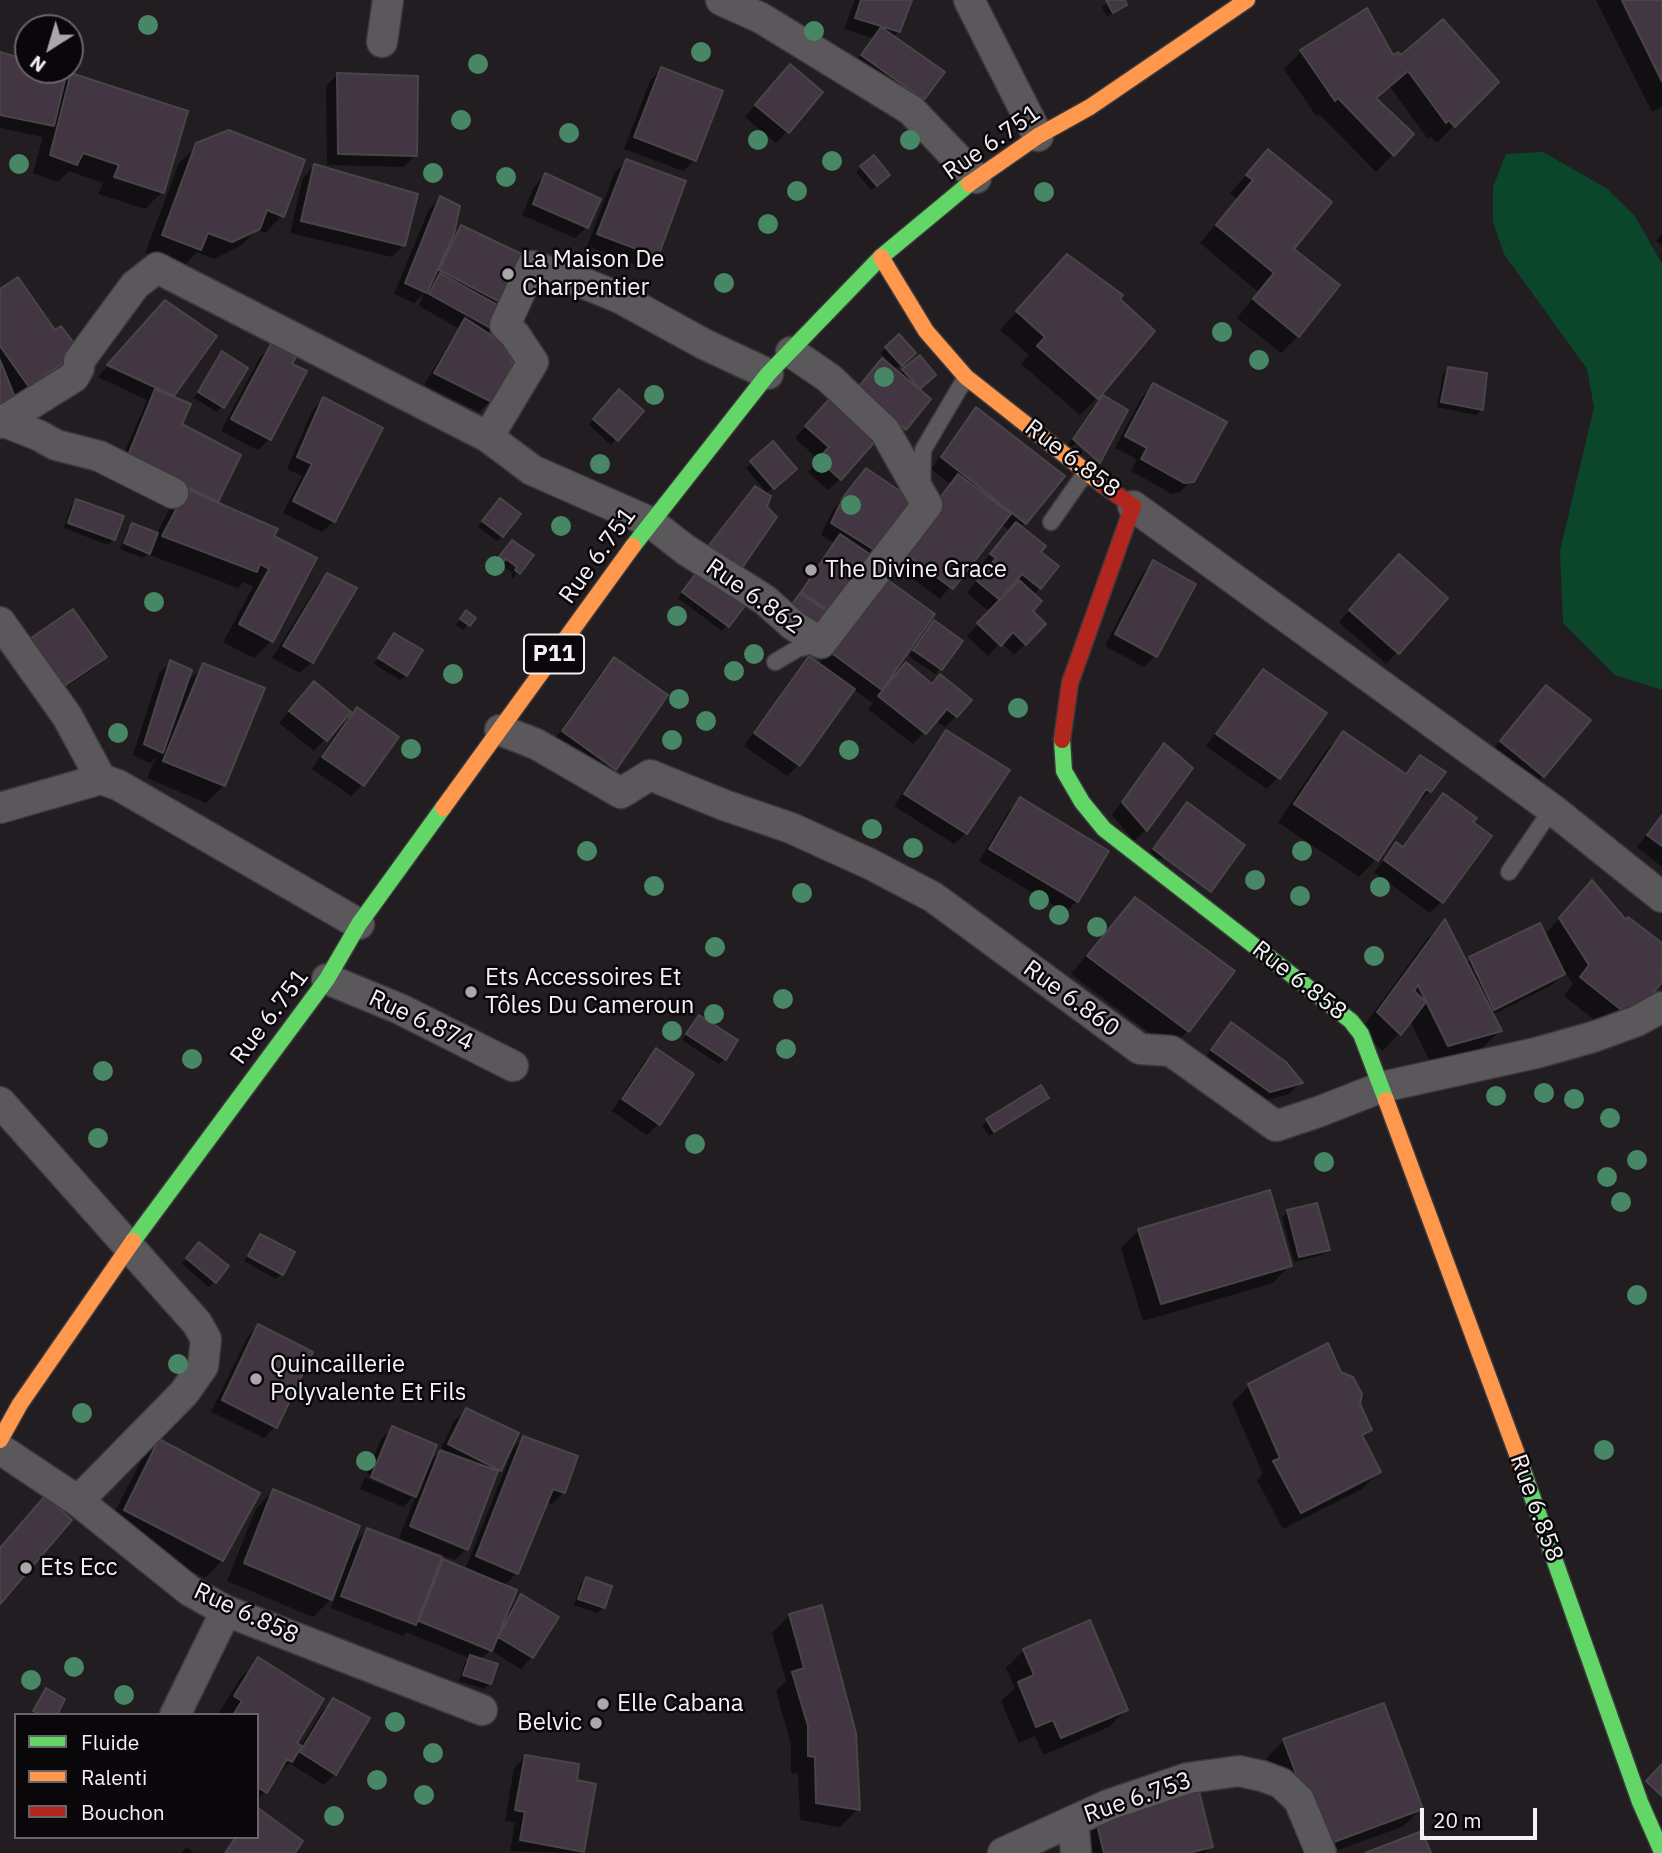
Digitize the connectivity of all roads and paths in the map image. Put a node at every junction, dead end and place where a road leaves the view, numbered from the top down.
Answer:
1 (388, 0) edge
2 (721, 0) edge
3 (968, 0) edge
4 (1247, 0) edge
5 (382, 42) dead end
6 (1038, 136) junction
7 (976, 178) junction
8 (881, 257) junction
9 (791, 352) junction
10 (768, 374) junction
11 (966, 377) junction
12 (2, 423) edge
13 (488, 437) junction
14 (1086, 472) junction
15 (173, 493) dead end
16 (927, 505) junction
17 (1133, 506) junction
18 (650, 522) junction
19 (1051, 522) dead end
20 (0, 622) edge
21 (821, 643) junction
22 (775, 662) dead end
23 (500, 730) junction
24 (101, 779) junction
25 (0, 808) edge
26 (1552, 809) junction
27 (1509, 872) dead end
28 (1662, 897) edge
29 (359, 924) junction
30 (327, 979) junction
31 (1662, 1007) edge
32 (513, 1066) dead end
33 (1382, 1087) junction
34 (0, 1102) edge
35 (129, 1246) junction
36 (10, 1398) edge
37 (0, 1440) edge
38 (0, 1449) edge
39 (78, 1501) junction
40 (226, 1611) junction
41 (482, 1710) dead end
42 (176, 1713) edge
43 (1073, 1821) junction
44 (1662, 1852) edge
45 (1003, 1853) edge
46 (1076, 1853) edge
47 (1321, 1853) edge

1 - 5 street
2 - 7 street
3 - 6 street
4 - 6 main road, Rue 6.751 / P11
6 - 7 main road, Rue 6.751 / P11
7 - 8 main road, Rue 6.751 / P11
8 - 9 main road, Rue 6.751 / P11
8 - 11 main road, Rue 6.858
9 - 10 main road, Rue 6.751 / P11
9 - 16 street
10 - 13 street
10 - 18 main road, Rue 6.751 / P11
11 - 14 main road, Rue 6.858
11 - 16 lane
12 - 13 street, Rue 6.862
12 - 15 street
13 - 18 street, Rue 6.862
14 - 17 main road, Rue 6.858
14 - 19 lane
16 - 21 street, Rue 6.862
17 - 26 street
17 - 33 main road, Rue 6.858
18 - 21 street, Rue 6.862
18 - 23 main road, Rue 6.751 / P11
20 - 24 street
21 - 22 lane
23 - 29 main road, Rue 6.751 / P11
23 - 33 street, Rue 6.860
24 - 25 street
24 - 29 street
26 - 27 lane
26 - 28 street
29 - 30 main road, Rue 6.751 / P11
30 - 32 street, Rue 6.874
30 - 35 main road, Rue 6.751 / P11
31 - 33 street, Rue 6.860
33 - 44 main road, Rue 6.858
34 - 35 street
35 - 36 main road, Rue 6.751 / P11
35 - 39 street
36 - 37 main road, Rue 6.751 / P11
38 - 39 street, Rue 6.858
39 - 40 street, Rue 6.858
40 - 41 street, Rue 6.858
40 - 42 street
43 - 45 street, Rue 6.753
43 - 46 street
43 - 47 street, Rue 6.753

